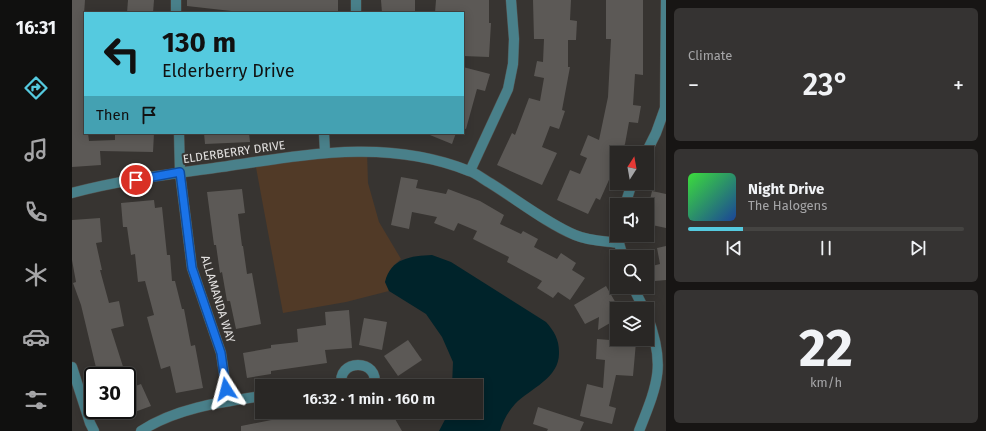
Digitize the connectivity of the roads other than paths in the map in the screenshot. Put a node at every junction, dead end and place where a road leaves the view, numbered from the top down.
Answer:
1 (176, 0) edge
2 (356, 0) edge
3 (511, 0) edge
4 (666, 0) edge
5 (176, 12) edge
6 (356, 12) edge
7 (179, 134) edge
8 (324, 134) edge
9 (650, 146) edge
10 (325, 152) junction
11 (470, 171) junction
12 (180, 172) junction
13 (72, 194) edge
14 (610, 239) edge
15 (654, 328) edge
16 (72, 367) edge
17 (341, 379) edge
18 (373, 379) edge
19 (255, 397) edge
20 (228, 401) junction
21 (94, 431) edge
22 (140, 431) edge
23 (639, 431) edge

1 - 5 street
2 - 6 street
3 - 11 street
4 - 9 street
7 - 12 street, ALLAMANDA WAY
8 - 10 street
10 - 11 street, ELDERBERRY DRIVE
10 - 12 street, ELDERBERRY DRIVE
11 - 14 street, ELDERBERRY DRIVE
12 - 13 street, ELDERBERRY DRIVE
12 - 20 street, ALLAMANDA WAY
15 - 23 street
16 - 21 street
17 - 18 street
19 - 20 street
20 - 22 street

